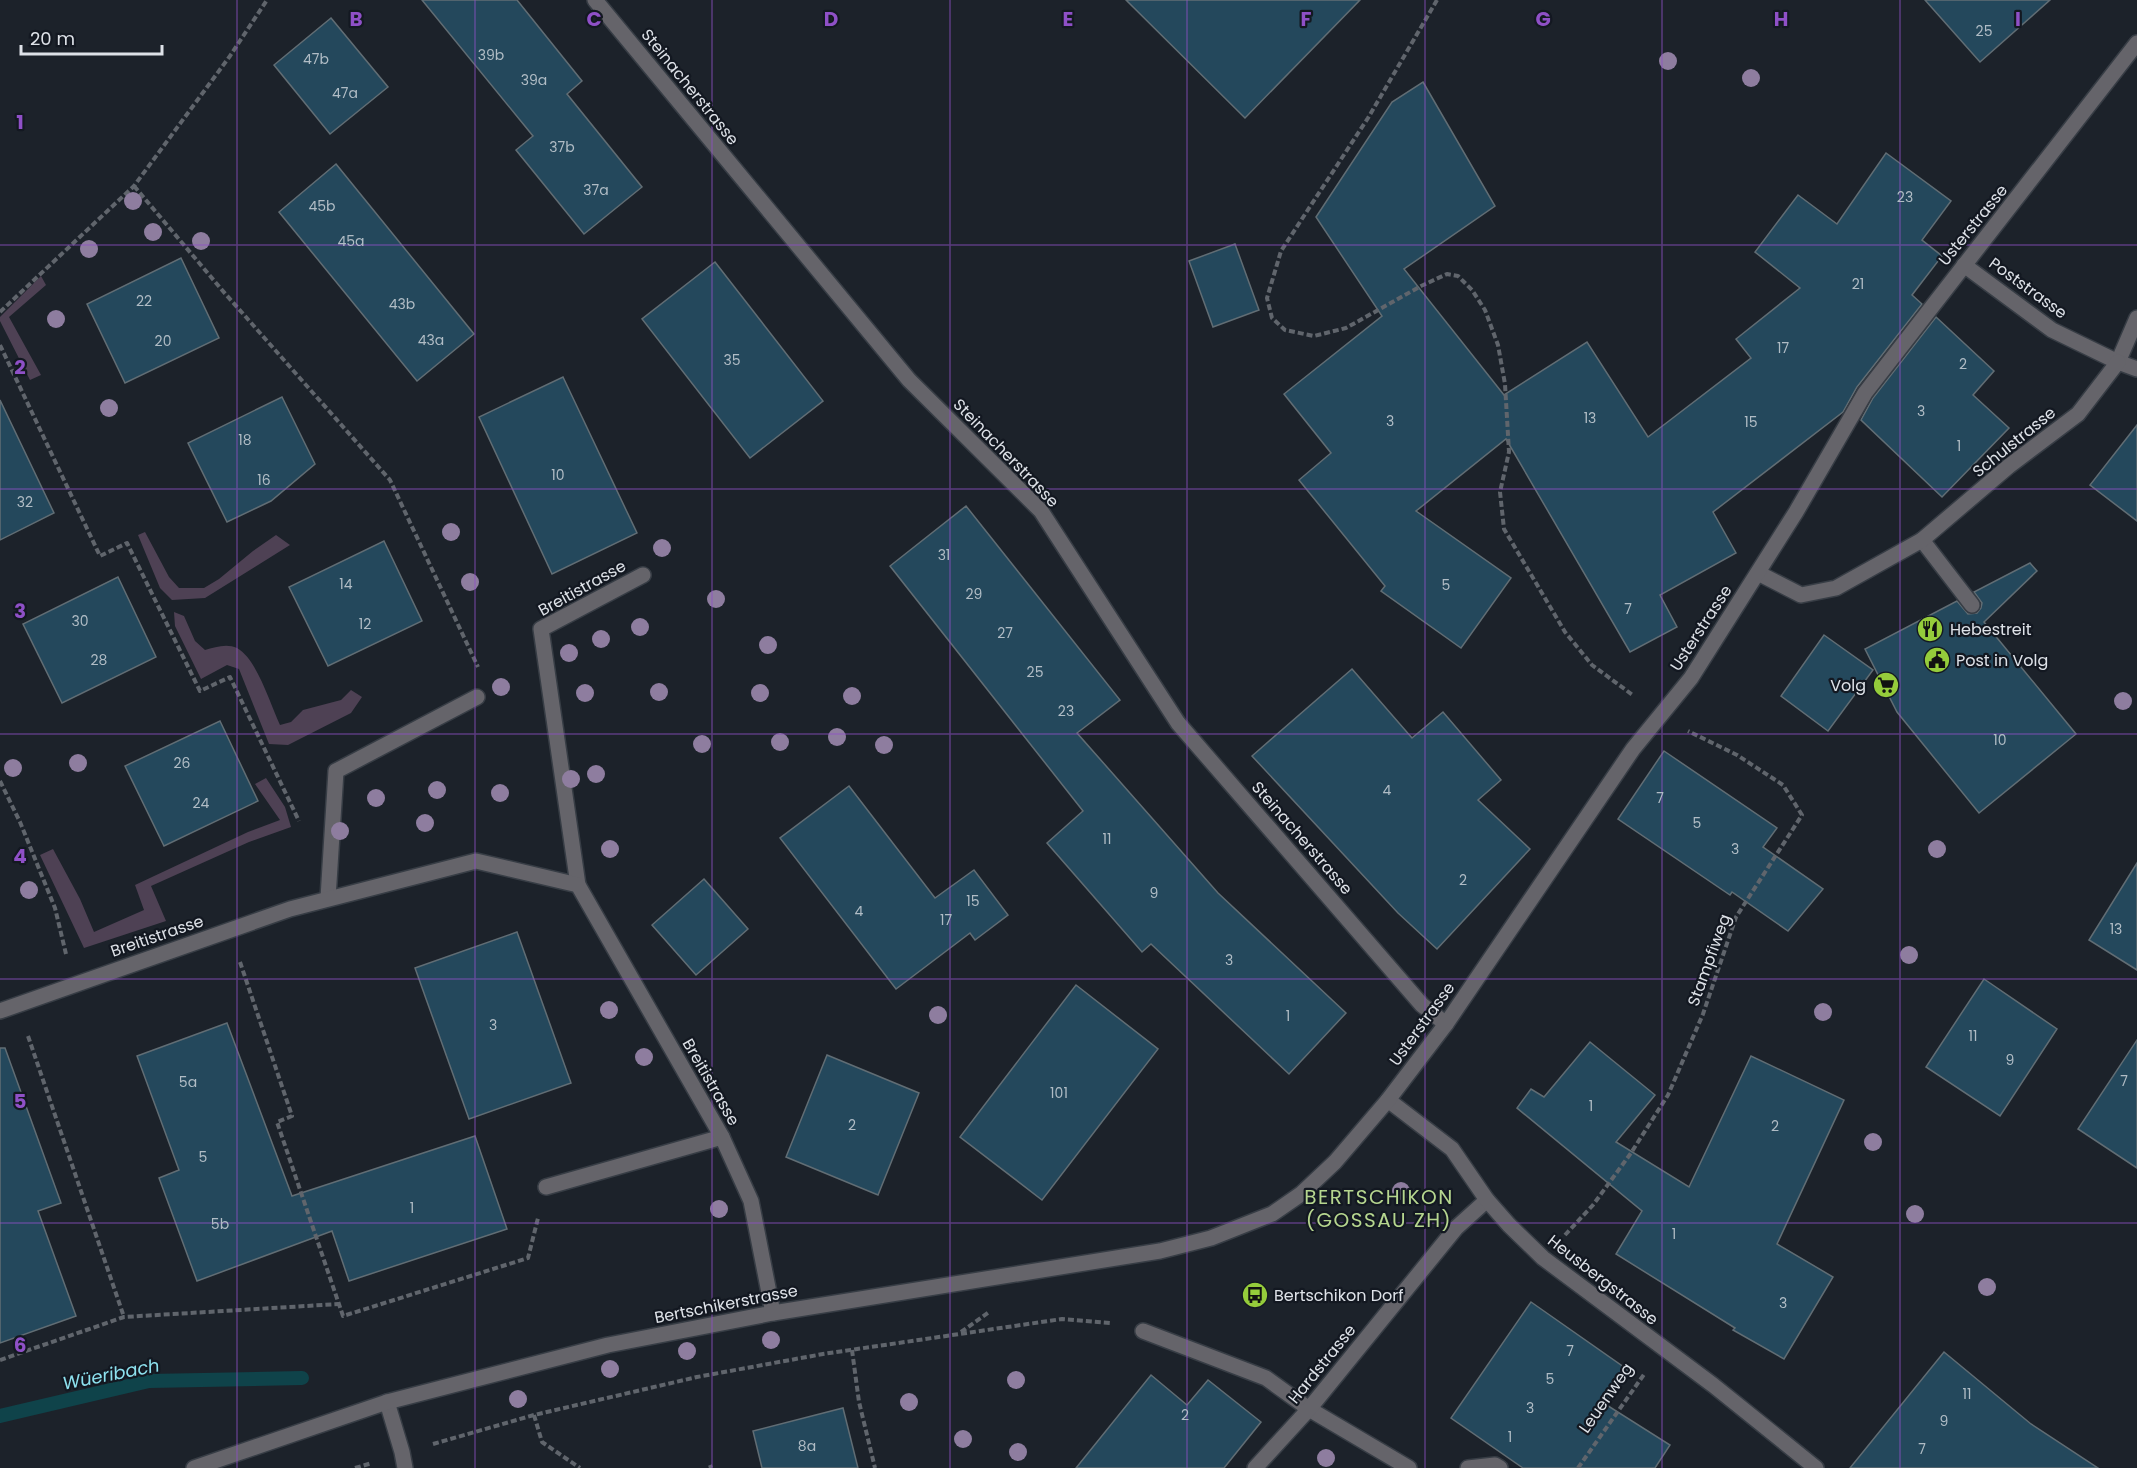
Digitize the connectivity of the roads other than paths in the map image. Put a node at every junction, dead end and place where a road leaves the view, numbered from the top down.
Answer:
1 (595, 0) edge
2 (2137, 43) edge
3 (1964, 265) junction
4 (2137, 318) edge
5 (2118, 362) junction
6 (2137, 369) edge
7 (1922, 540) junction
8 (1758, 573) junction
9 (643, 575) dead end
10 (1972, 605) dead end
11 (477, 698) road end
12 (578, 885) junction
13 (327, 898) junction
14 (0, 1011) edge
15 (1446, 1024) junction
16 (1388, 1100) junction
17 (722, 1137) junction
18 (546, 1187) road end
19 (1487, 1200) junction
20 (1272, 1214) joint
21 (773, 1313) junction
22 (1143, 1331) road end
23 (387, 1402) junction
24 (1309, 1409) junction
25 (194, 1468) edge
26 (405, 1468) edge
27 (1255, 1468) edge
28 (1409, 1468) edge
29 (1468, 1468) edge
30 (1500, 1468) edge
31 (1816, 1468) edge

1 - 15 street, Steinacherstrasse
2 - 3 street, Usterstrasse
3 - 5 street, Poststrasse
3 - 8 street, Usterstrasse
4 - 5 street, Schulstrasse
5 - 6 street, Poststrasse
5 - 7 street, Schulstrasse
7 - 8 street, Schulstrasse
7 - 10 street
8 - 15 street, Usterstrasse
9 - 12 street, Breitistrasse
11 - 13 street
12 - 13 street, Breitistrasse
12 - 17 street, Breitistrasse
13 - 14 street, Breitistrasse
15 - 16 street, Usterstrasse
16 - 19 street, Heusbergstrasse
16 - 20 street, Usterstrasse
17 - 18 street
17 - 21 street, Breitistrasse
19 - 24 street, Hardstrasse
19 - 31 street, Heusbergstrasse
20 - 21 street, Bertschikerstrasse
21 - 23 street, Bertschikerstrasse
22 - 24 street
23 - 25 street, Bertschikerstrasse
23 - 26 street
24 - 27 street, Hardstrasse
24 - 28 street
29 - 30 street

